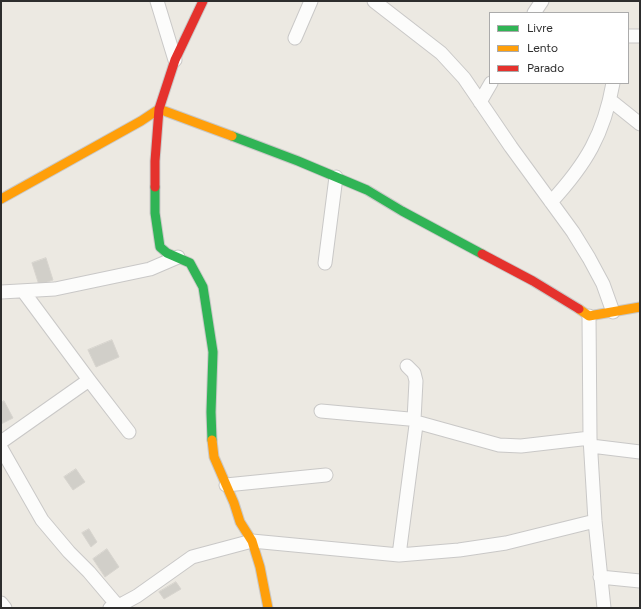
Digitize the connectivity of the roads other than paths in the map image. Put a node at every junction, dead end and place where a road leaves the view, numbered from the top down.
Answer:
1 (157, 1) edge
2 (203, 1) edge
3 (311, 1) edge
4 (374, 1) edge
5 (542, 1) edge
6 (535, 12) edge
7 (629, 36) edge
8 (640, 36) edge
9 (295, 38) dead end
10 (175, 60) junction
11 (490, 84) edge
12 (613, 84) edge
13 (610, 100) junction
14 (480, 102) junction
15 (159, 109) junction
16 (640, 124) edge
17 (336, 176) junction
18 (1, 199) edge
19 (550, 202) junction
20 (178, 257) junction
21 (325, 262) dead end
22 (23, 291) junction
23 (1, 292) edge
24 (640, 307) edge
25 (613, 312) junction
26 (589, 316) junction
27 (407, 366) dead end
28 (89, 380) junction
29 (321, 411) dead end
30 (415, 421) junction
31 (129, 432) dead end
32 (1, 442) edge
33 (591, 442) junction
34 (1, 448) edge
35 (640, 452) edge
36 (326, 475) dead end
37 (226, 485) junction
38 (594, 521) junction
39 (252, 541) junction
40 (398, 555) junction
41 (600, 577) junction
42 (640, 581) edge
43 (1, 603) edge
44 (120, 606) edge
45 (5, 608) edge
46 (268, 608) edge
47 (604, 608) edge

1 - 10 street
2 - 10 street
3 - 9 street
4 - 14 street
5 - 6 street
7 - 8 street
10 - 15 street
11 - 14 street
12 - 13 street
13 - 16 street
13 - 19 street
14 - 19 street
15 - 17 street
15 - 18 street
15 - 20 street
17 - 21 street
17 - 26 street
19 - 25 street
20 - 22 street
20 - 37 street
22 - 23 street
22 - 28 street
24 - 25 street
25 - 26 street
26 - 33 street
27 - 30 street
28 - 31 street
28 - 32 street
29 - 30 street
30 - 33 street
30 - 40 street
33 - 35 street
33 - 38 street
34 - 44 street
36 - 37 street
37 - 39 street
38 - 40 street
38 - 41 street
39 - 40 street
39 - 44 street
39 - 46 street
41 - 42 street
41 - 47 street
43 - 45 street

